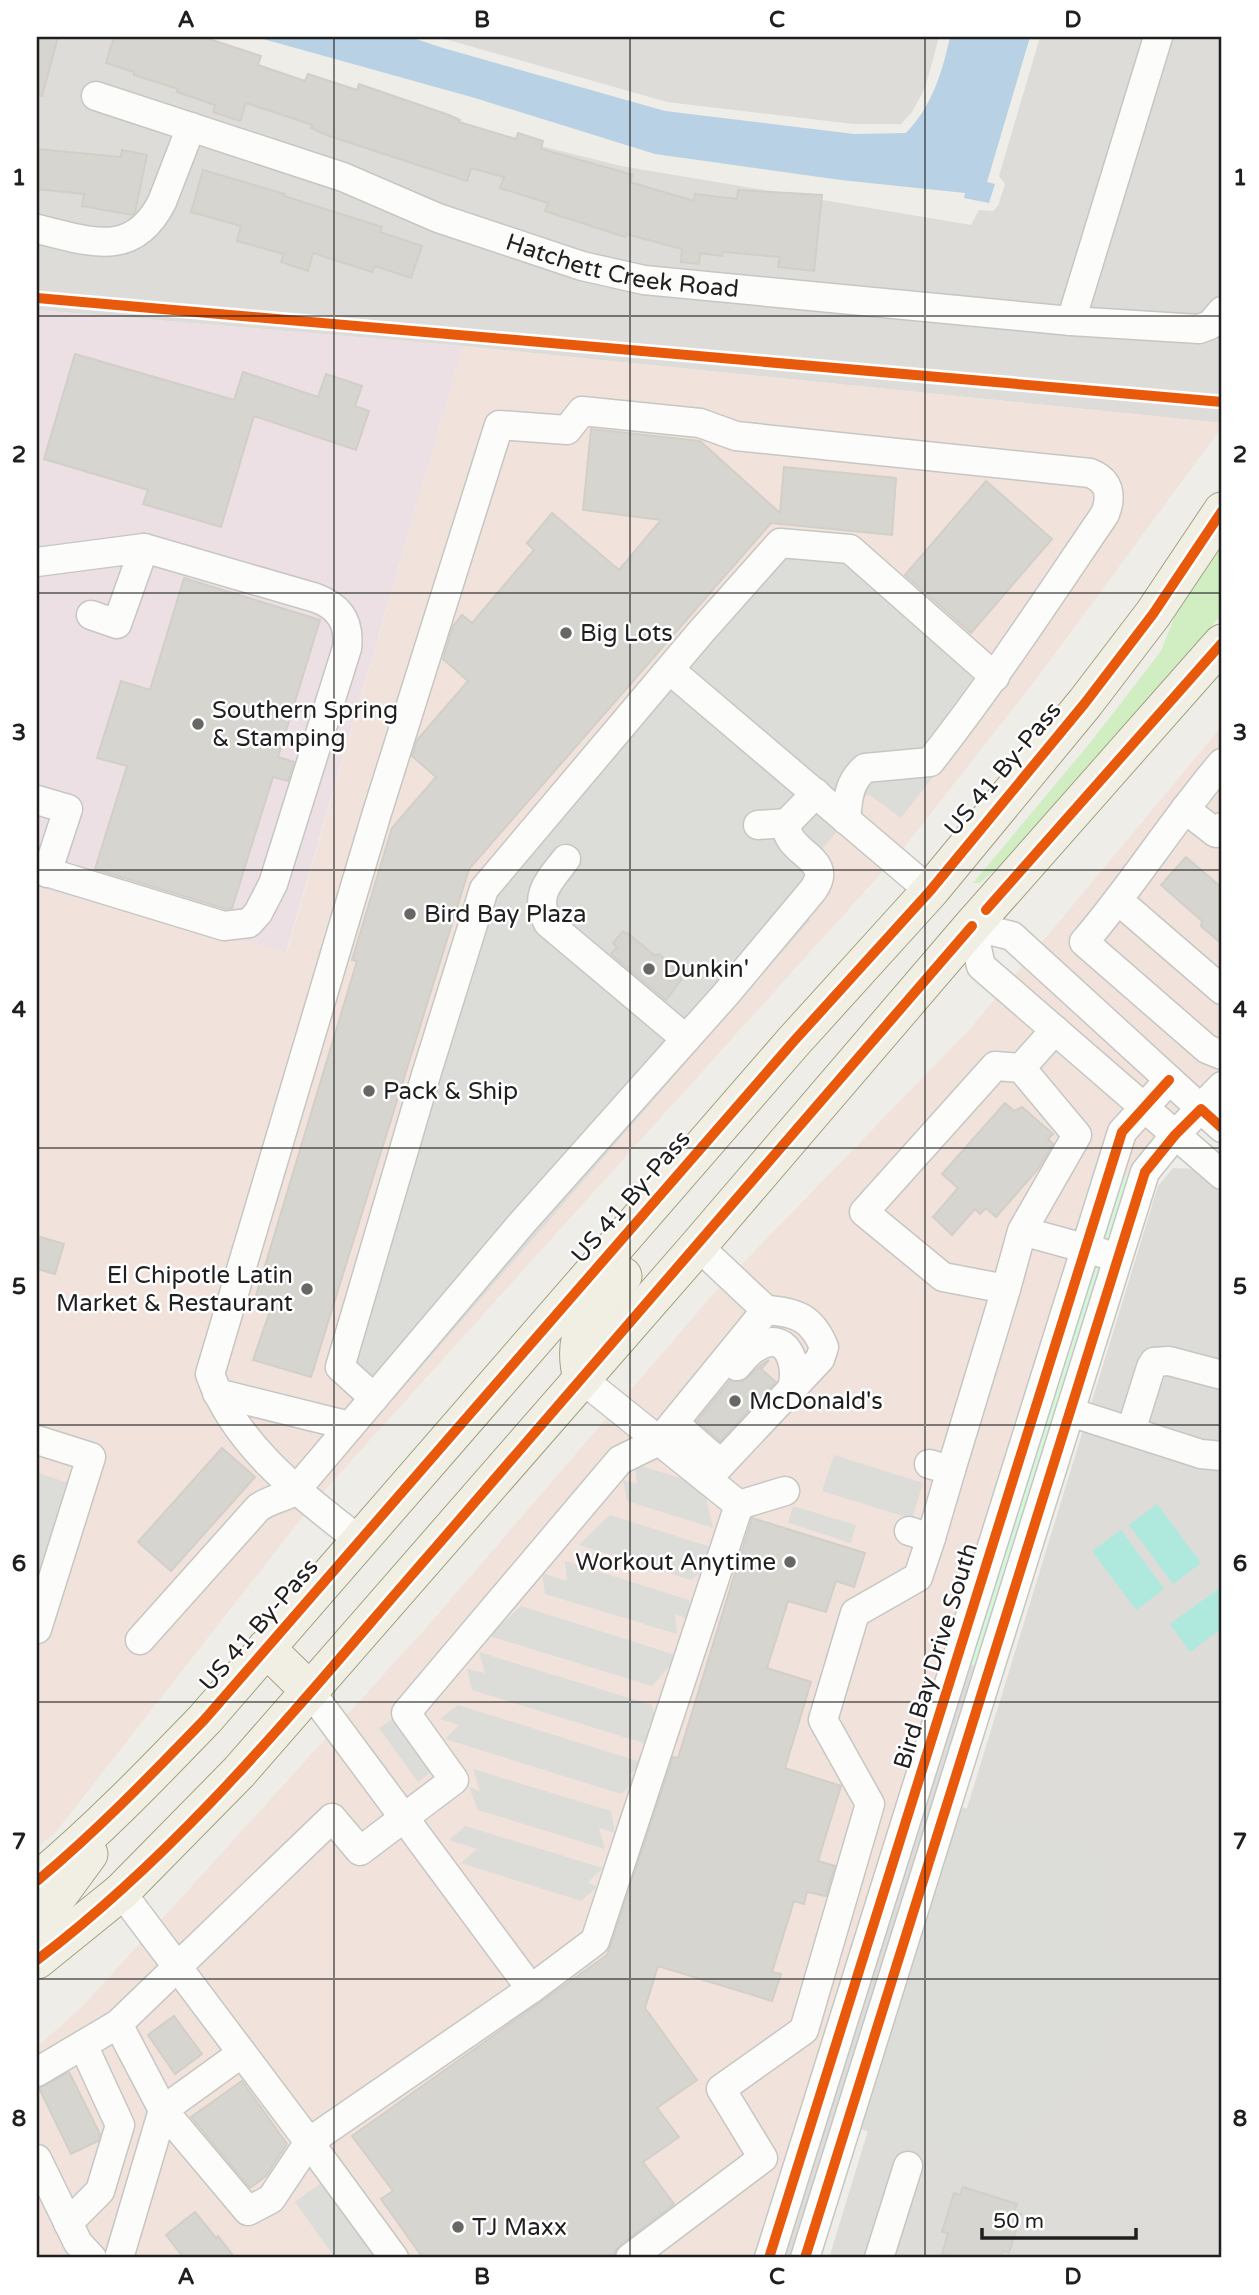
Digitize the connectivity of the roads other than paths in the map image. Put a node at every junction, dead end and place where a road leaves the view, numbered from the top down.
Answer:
1 (1158, 37) edge
2 (96, 96) dead end
3 (191, 127) junction
4 (37, 229) edge
5 (1222, 311) edge
6 (1072, 321) junction
7 (1222, 511) edge
8 (144, 548) junction
9 (37, 562) edge
10 (91, 615) dead end
11 (1222, 643) edge
12 (670, 670) junction
13 (995, 677) junction
14 (1222, 763) edge
15 (816, 793) junction
16 (37, 800) edge
17 (1185, 810) junction
18 (846, 820) junction
19 (787, 823) junction
20 (758, 825) dead end
21 (1222, 827) edge
22 (566, 859) dead end
23 (42, 871) edge
24 (930, 891) junction
25 (1119, 901) junction
26 (972, 926) junction
27 (1222, 990) edge
28 (1055, 1030) junction
29 (686, 1039) junction
30 (1222, 1055) edge
31 (1021, 1068) junction
32 (1168, 1080) junction
33 (1222, 1086) edge
34 (1143, 1108) junction
35 (1201, 1109) junction
36 (1222, 1128) edge
37 (1175, 1135) junction
38 (690, 1161) junction
39 (1222, 1175) edge
40 (1022, 1231) junction
41 (698, 1246) junction
42 (1086, 1249) junction
43 (1119, 1258) junction
44 (1006, 1289) junction
45 (766, 1310) junction
46 (1222, 1375) edge
47 (802, 1378) junction
48 (582, 1379) junction
49 (217, 1393) junction
50 (374, 1398) junction
51 (1070, 1412) junction
52 (350, 1426) junction
53 (672, 1431) junction
54 (1131, 1431) junction
55 (37, 1442) edge
56 (1222, 1456) edge
57 (714, 1472) junction
58 (296, 1490) junction
59 (785, 1491) dead end
60 (739, 1505) junction
61 (360, 1541) junction
62 (37, 1629) edge
63 (139, 1640) dead end
64 (266, 1648) junction
65 (310, 1691) junction
66 (127, 1798) junction
67 (913, 1799) junction
68 (945, 1809) junction
69 (404, 1818) junction
70 (37, 1881) edge
71 (121, 1892) junction
72 (37, 1916) edge
73 (37, 1960) edge
74 (178, 1967) junction
75 (531, 1989) junction
76 (118, 2024) junction
77 (83, 2045) junction
78 (242, 2053) junction
79 (37, 2072) edge
80 (820, 2096) junction
81 (853, 2105) junction
82 (163, 2110) junction
83 (309, 2142) junction
84 (37, 2159) edge
85 (908, 2165) dead end
86 (68, 2223) junction
87 (92, 2258) edge
88 (119, 2258) edge
89 (394, 2258) edge
90 (630, 2258) edge
91 (769, 2258) edge
92 (805, 2258) edge
93 (879, 2258) edge

1 - 6 street
2 - 3 street, Hatchett Creek Road
3 - 4 street
3 - 6 street, Hatchett Creek Road
5 - 6 street, Hatchett Creek Road
7 - 24 main road, US 41 By-Pass
8 - 9 street
8 - 10 street
8 - 23 street
11 - 26 main road
12 - 13 street
12 - 15 street
12 - 50 street
13 - 18 street
13 - 49 street
14 - 17 street
15 - 18 street
15 - 19 street
16 - 23 street
17 - 21 street
17 - 25 street
18 - 24 street
19 - 20 street
19 - 29 street
22 - 29 street
24 - 26 main road
24 - 38 main road, US 41 By-Pass
25 - 27 street
25 - 30 street
26 - 28 street
26 - 32 street
26 - 41 main road
28 - 31 street
28 - 34 street
29 - 50 street
31 - 40 street
31 - 44 street
32 - 34 street, Bird Bay Drive South
32 - 35 street
33 - 35 street
34 - 37 street
34 - 42 street, Bird Bay Drive South
35 - 36 street
35 - 37 street
37 - 39 street
37 - 43 street
38 - 48 main road
38 - 61 main road, US 41 By-Pass
40 - 42 street
40 - 44 street
41 - 45 street
41 - 48 main road
42 - 43 street
42 - 67 street, Bird Bay Drive South
43 - 51 street
44 - 90 street
45 - 47 street
45 - 53 street
46 - 54 street
47 - 53 street
47 - 57 street
48 - 53 street
48 - 65 main road
49 - 52 street
49 - 58 street
50 - 52 street
51 - 54 street
51 - 68 street
52 - 58 street
53 - 57 street
53 - 69 street
54 - 56 street
55 - 62 street
57 - 60 street
58 - 61 street
58 - 63 street
59 - 60 street
60 - 75 street
61 - 64 main road, US 41 By-Pass
64 - 65 main road
64 - 66 main road, US 41 By-Pass
65 - 69 street
65 - 71 main road
66 - 70 main road, US 41 By-Pass
66 - 72 main road
67 - 68 street
67 - 80 street, Bird Bay Drive South
68 - 81 street
69 - 74 street
69 - 75 street
71 - 73 main road
71 - 74 street
74 - 76 street
74 - 78 street
75 - 83 street
76 - 77 street
76 - 82 street
77 - 79 street
77 - 86 street
78 - 82 street
78 - 83 street
80 - 81 street
80 - 91 street, Bird Bay Drive South
81 - 92 street
82 - 83 street
82 - 88 street
83 - 89 street
84 - 86 street
85 - 93 street
86 - 87 street

